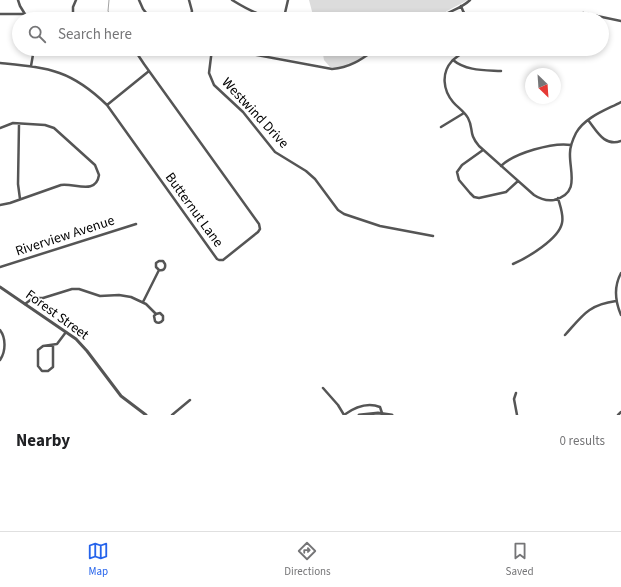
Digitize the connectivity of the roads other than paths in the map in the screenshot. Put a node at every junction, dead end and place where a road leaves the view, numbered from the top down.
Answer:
1 (18, 0) edge
2 (76, 0) edge
3 (139, 0) edge
4 (189, 0) edge
5 (232, 0) edge
6 (288, 0) edge
7 (470, 0) edge
8 (462, 8) junction
9 (24, 12) edge
10 (73, 12) edge
11 (145, 12) edge
12 (192, 12) edge
13 (256, 12) edge
14 (284, 12) edge
15 (450, 12) edge
16 (465, 12) edge
17 (0, 14) edge
18 (12, 14) edge
19 (609, 18) edge
20 (621, 21) edge
21 (33, 56) edge
22 (139, 56) edge
23 (211, 56) edge
24 (262, 56) edge
25 (366, 56) edge
26 (458, 56) edge
27 (453, 60) junction
28 (0, 63) edge
29 (31, 66) junction
30 (149, 71) junction
31 (502, 71) dead end
32 (621, 102) edge
33 (107, 105) junction
34 (464, 113) junction
35 (588, 120) junction
36 (19, 124) junction
37 (441, 127) dead end
38 (0, 128) edge
39 (621, 141) edge
40 (571, 146) junction
41 (483, 150) junction
42 (501, 166) junction
43 (518, 181) junction
44 (558, 198) junction
45 (20, 199) junction
46 (0, 205) edge
47 (136, 224) dead end
48 (433, 236) dead end
49 (513, 264) dead end
50 (0, 268) edge
51 (159, 270) junction
52 (621, 273) edge
53 (0, 287) edge
54 (616, 301) junction
55 (143, 302) junction
56 (25, 304) junction
57 (156, 314) dead end
58 (621, 315) edge
59 (0, 330) edge
60 (66, 332) junction
61 (564, 335) dead end
62 (53, 345) junction
63 (0, 360) edge
64 (323, 388) dead end
65 (516, 393) dead end
66 (190, 400) dead end
67 (621, 412) edge
68 (382, 413) junction
69 (146, 415) edge
70 (172, 415) edge
71 (344, 415) edge
72 (359, 415) edge
73 (392, 415) edge
74 (517, 415) edge
75 (618, 415) edge

1 - 9 street
2 - 10 street
3 - 11 street
4 - 12 street
5 - 13 street
6 - 14 street
7 - 8 street
8 - 15 street
8 - 16 street
17 - 18 street
19 - 20 street
21 - 29 street
22 - 30 street, Butternut Lane
23 - 48 street, Westwind Drive
24 - 25 street
26 - 27 street
27 - 31 street
27 - 34 street
28 - 29 street, Butternut Lane
29 - 33 street, Butternut Lane
30 - 33 street
30 - 33 street, Butternut Lane
32 - 35 street
34 - 37 street
34 - 41 street
35 - 39 street
35 - 40 street
36 - 38 street
36 - 45 street
36 - 45 street
40 - 42 street
40 - 44 street
41 - 42 street
41 - 43 street
42 - 43 street
43 - 44 street
44 - 49 street
45 - 46 street
47 - 50 street, Riverview Avenue
51 - 51 street
51 - 55 street
52 - 54 street
53 - 56 street, Forest Street
54 - 58 street
54 - 61 street
55 - 56 street
55 - 57 street
56 - 60 street, Forest Street
59 - 63 street
60 - 62 street
60 - 69 street, Forest Street
62 - 62 street
64 - 71 street
65 - 74 street
66 - 70 street
67 - 75 street
68 - 71 street
68 - 72 street
68 - 73 street

